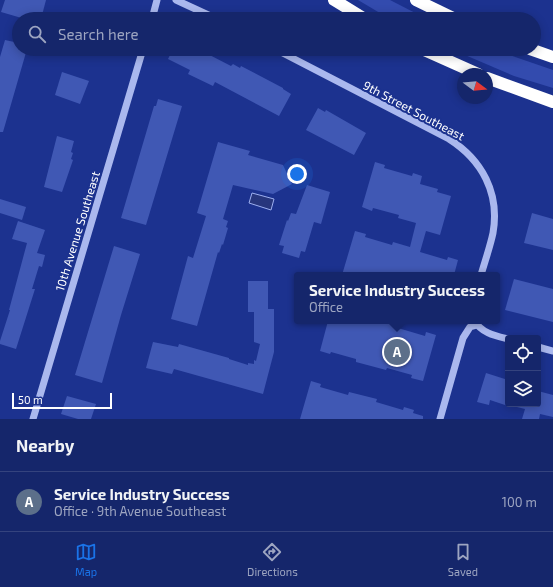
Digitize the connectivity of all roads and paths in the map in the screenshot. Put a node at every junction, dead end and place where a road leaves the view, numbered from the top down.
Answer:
1 (157, 0) edge
2 (176, 0) edge
3 (334, 0) edge
4 (416, 0) edge
5 (154, 12) edge
6 (202, 12) edge
7 (354, 12) edge
8 (441, 12) edge
9 (541, 53) edge
10 (141, 56) edge
11 (289, 56) edge
12 (438, 56) edge
13 (553, 57) edge
14 (465, 68) edge
15 (493, 80) edge
16 (553, 102) edge
17 (483, 272) edge
18 (474, 324) edge
19 (477, 324) edge
20 (505, 338) edge
21 (541, 348) edge
22 (553, 351) edge
23 (33, 419) edge
24 (440, 419) edge

1 - 5 street
2 - 6 street
3 - 7 highway
4 - 8 highway
9 - 13 highway
10 - 23 street, 10th Avenue Southeast
11 - 17 street, 9th Street Southeast
12 - 14 highway
15 - 16 highway
18 - 24 street
19 - 20 street
21 - 22 street

